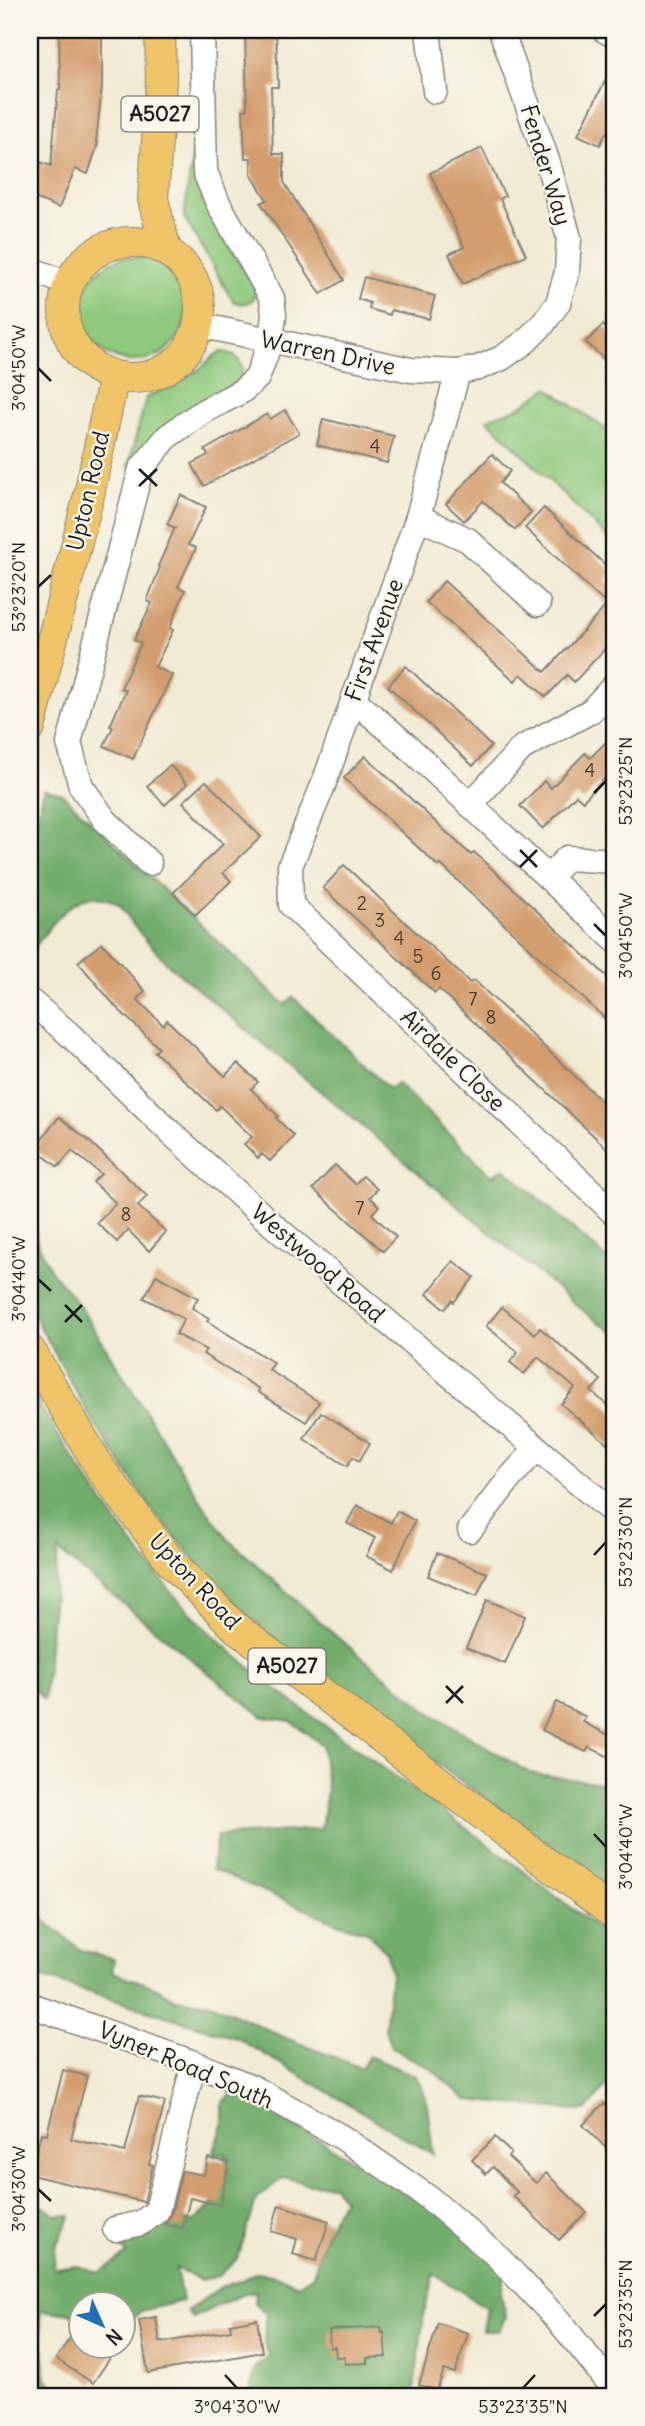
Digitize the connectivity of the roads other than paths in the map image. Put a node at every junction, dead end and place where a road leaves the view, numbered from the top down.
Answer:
1 (160, 30) edge
2 (202, 30) edge
3 (428, 30) edge
4 (501, 30) edge
5 (604, 30) edge
6 (615, 36) edge
7 (435, 91) dead end
8 (153, 199) junction
9 (126, 242) junction
10 (166, 250) junction
11 (30, 269) edge
12 (69, 285) junction
13 (199, 325) junction
14 (271, 340) junction
15 (458, 372) junction
16 (114, 376) junction
17 (418, 517) junction
18 (538, 604) dead end
19 (615, 685) edge
20 (353, 699) junction
21 (30, 728) edge
22 (470, 805) junction
23 (615, 861) edge
24 (149, 863) dead end
25 (549, 877) junction
26 (291, 905) joint
27 (615, 940) edge
28 (30, 1001) edge
29 (615, 1214) edge
30 (30, 1350) edge
31 (537, 1448) junction
32 (615, 1514) edge
33 (470, 1530) dead end
34 (615, 1915) edge
35 (30, 2005) edge
36 (194, 2063) junction
37 (115, 2229) dead end
38 (615, 2390) edge

1 - 8 main road, A5027
2 - 14 street
3 - 7 street
4 - 15 street, Fender Way
5 - 6 street
8 - 9 main road, A5027
8 - 10 main road, A5027
9 - 10 main road
9 - 12 main road
10 - 13 main road
11 - 12 street
12 - 16 main road
13 - 14 street, Warren Drive
13 - 16 main road
14 - 15 street, Warren Drive
14 - 24 street
15 - 17 street, First Avenue
16 - 21 main road, Upton Road
17 - 18 street
17 - 20 street, First Avenue
19 - 22 street
20 - 22 street
20 - 26 street, First Avenue
22 - 25 street
23 - 25 street
25 - 27 street
26 - 29 street, Airdale Close
28 - 31 street, Westwood Road
30 - 34 main road, Upton Road / A5027
31 - 32 street, Westwood Road
31 - 33 street
35 - 36 street, Vyner Road South
36 - 37 street
36 - 38 street, Vyner Road South

